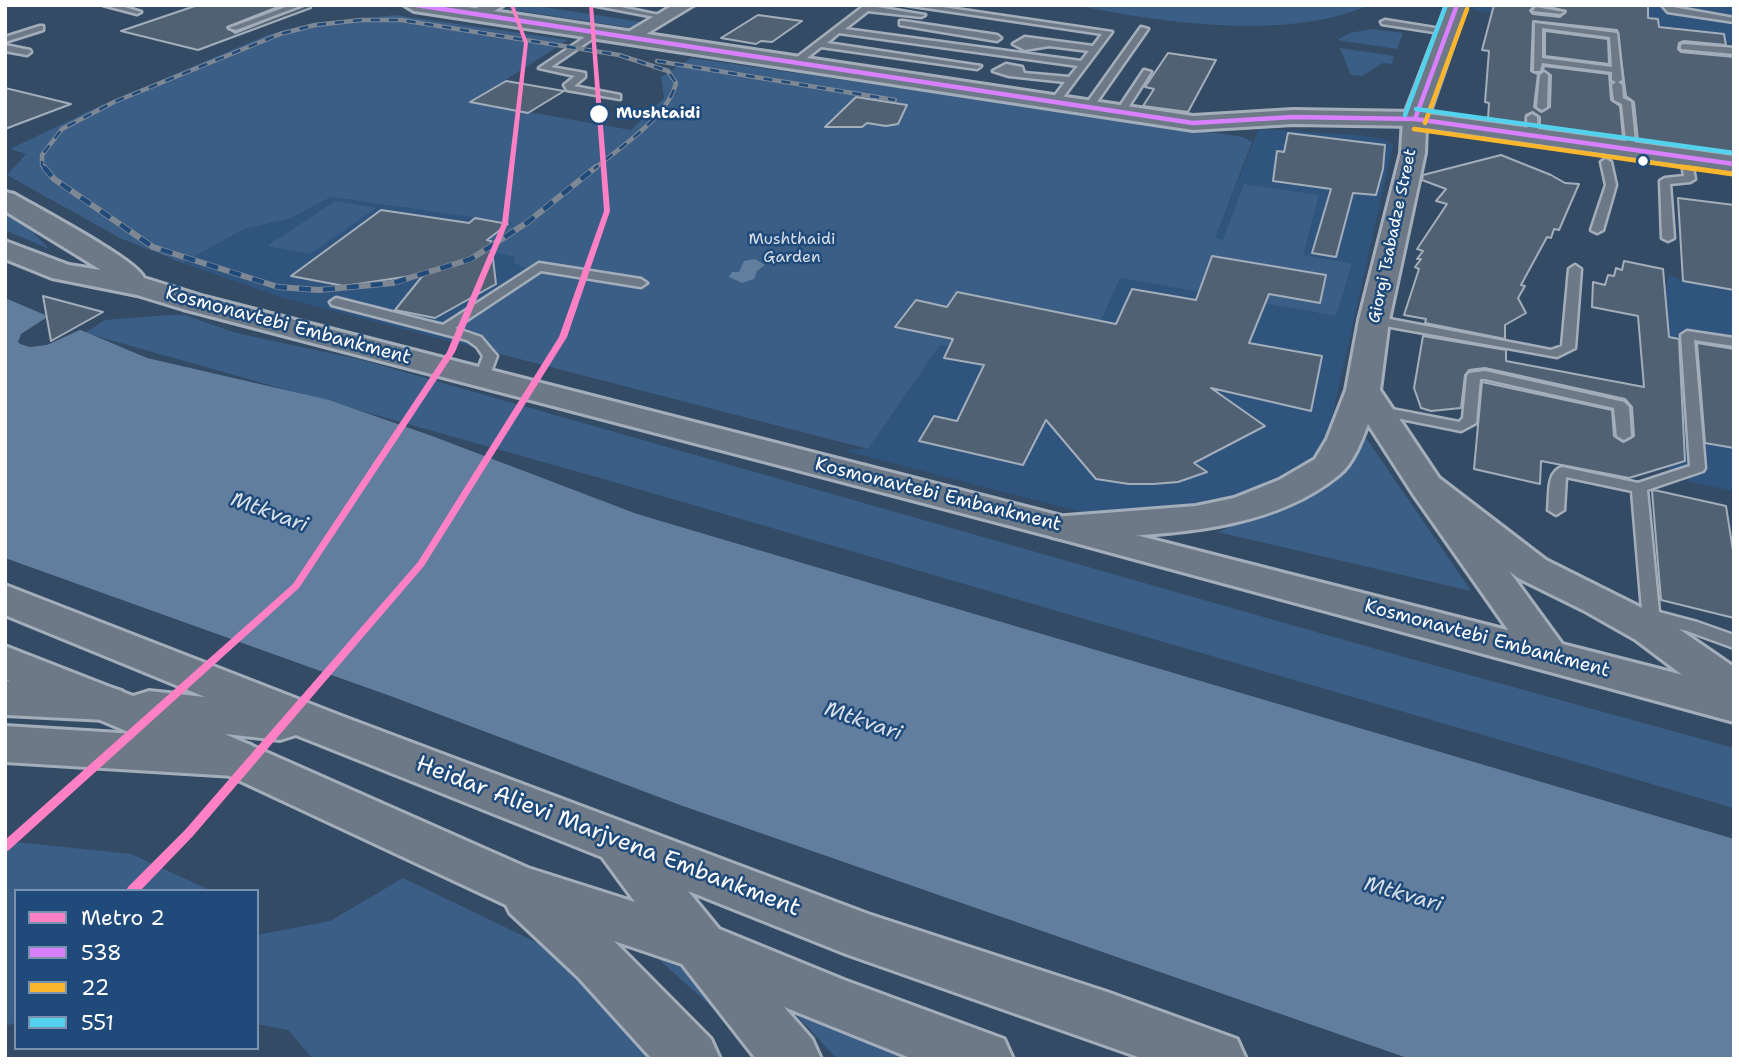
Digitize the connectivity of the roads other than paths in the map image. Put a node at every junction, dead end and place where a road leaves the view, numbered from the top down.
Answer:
1 (107, 5) edge
2 (299, 5) edge
3 (414, 5) edge
4 (496, 5) edge
5 (596, 5) edge
6 (686, 5) edge
7 (910, 5) edge
8 (1457, 5) edge
9 (1666, 5) edge
10 (868, 6) edge
11 (1536, 9) dead end
12 (137, 12) dead end
13 (1560, 12) dead end
14 (475, 15) junction
15 (855, 16) junction
16 (665, 17) junction
17 (1734, 20) edge
18 (1385, 22) dead end
19 (40, 28) dead end
20 (233, 28) dead end
21 (1144, 29) dead end
22 (837, 30) junction
23 (1447, 32) junction
24 (597, 33) junction
25 (627, 38) junction
26 (5, 40) edge
27 (1101, 40) junction
28 (818, 44) junction
29 (1684, 47) dead end
30 (5, 48) edge
31 (1094, 49) junction
32 (1734, 51) edge
33 (27, 52) dead end
34 (795, 63) junction
35 (1083, 64) junction
36 (1539, 68) junction
37 (1147, 72) dead end
38 (1616, 78) junction
39 (1071, 80) junction
40 (617, 97) dead end
41 (1055, 102) junction
42 (1089, 107) junction
43 (1542, 107) dead end
44 (1121, 112) junction
45 (1415, 119) junction
46 (1632, 149) junction
47 (1413, 153) junction
48 (1686, 157) junction
49 (1606, 162) dead end
50 (1734, 164) edge
51 (5, 200) edge
52 (1597, 230) dead end
53 (1668, 238) dead end
54 (5, 249) edge
55 (1575, 269) dead end
56 (641, 283) dead end
57 (143, 287) junction
58 (336, 302) dead end
59 (1374, 320) junction
60 (445, 329) junction
61 (1734, 342) edge
62 (482, 377) junction
63 (1370, 400) junction
64 (1624, 436) dead end
65 (1426, 486) junction
66 (1639, 488) junction
67 (1556, 510) dead end
68 (1066, 528) junction
69 (1532, 569) junction
70 (1493, 580) junction
71 (5, 599) edge
72 (1635, 614) junction
73 (1734, 642) edge
74 (1549, 656) junction
75 (5, 661) edge
76 (1734, 690) edge
77 (5, 698) edge
78 (106, 703) junction
79 (1734, 705) edge
80 (328, 729) junction
81 (5, 744) edge
82 (236, 758) junction
83 (620, 843) junction
84 (515, 886) junction
85 (702, 947) junction
86 (691, 1059) edge
87 (792, 1059) edge
88 (984, 1059) edge
89 (1216, 1059) edge

1 - 12 lane
2 - 20 lane
3 - 14 main road
4 - 14 street
5 - 16 lane
6 - 16 street
7 - 27 lane
8 - 23 main road, Giorgi Tsabadze Street
9 - 17 lane
10 - 15 lane
10 - 27 lane
11 - 13 lane
14 - 24 main road
15 - 22 lane
15 - 31 lane
16 - 25 street
18 - 23 lane
19 - 26 lane
21 - 42 lane
22 - 28 lane
22 - 35 lane
23 - 45 main road, Giorgi Tsabadze Street
24 - 25 main road
24 - 40 lane
25 - 34 main road
27 - 31 lane
28 - 34 lane
28 - 39 lane
29 - 32 lane
30 - 33 lane
31 - 35 lane
34 - 41 main road
35 - 39 lane
36 - 38 lane
36 - 38 lane
36 - 43 lane
37 - 44 lane
38 - 46 lane
39 - 41 lane
41 - 42 main road
42 - 44 main road
44 - 45 main road
45 - 46 main road
45 - 47 main road, Giorgi Tsabadze Street
46 - 47 main road
46 - 48 main road
47 - 59 main road, Giorgi Tsabadze Street
48 - 50 main road
48 - 53 lane
49 - 52 lane
51 - 57 main road, Kosmonavtebi Embankment
54 - 57 main road, Kosmonavtebi Embankment
55 - 59 lane
56 - 60 lane
57 - 62 main road, Kosmonavtebi Embankment
58 - 60 lane
59 - 63 main road, Giorgi Tsabadze Street
60 - 62 lane
61 - 66 lane
62 - 68 main road, Kosmonavtebi Embankment
63 - 64 lane
63 - 65 main road
63 - 68 main road, Giorgi Tsabadze Street
65 - 69 main road
65 - 70 main road
66 - 67 lane
66 - 72 lane
68 - 74 main road, Kosmonavtebi Embankment
69 - 70 main road
69 - 72 main road
69 - 74 main road
70 - 74 main road
71 - 80 main road, Heidar Alievi Marjvena Embankment
72 - 73 lane
72 - 76 main road
74 - 79 main road, Kosmonavtebi Embankment
75 - 78 main road
77 - 78 main road
78 - 80 main road
78 - 82 main road
80 - 83 main road, Heidar Alievi Marjvena Embankment
81 - 82 main road
82 - 84 main road
83 - 85 main road
83 - 89 main road, Heidar Alievi Marjvena Embankment
84 - 85 main road
84 - 86 main road
85 - 87 main road
85 - 88 main road

